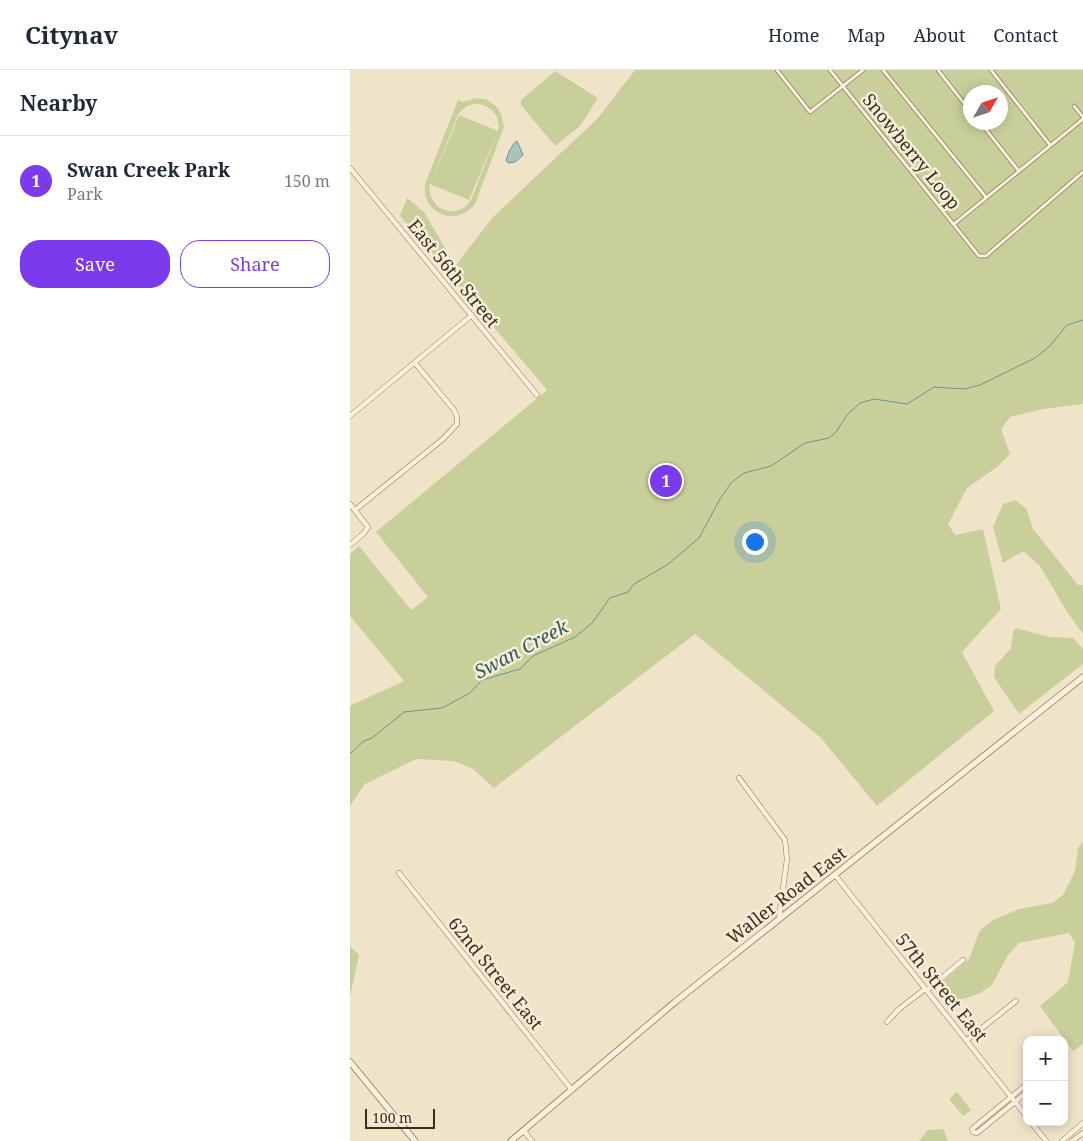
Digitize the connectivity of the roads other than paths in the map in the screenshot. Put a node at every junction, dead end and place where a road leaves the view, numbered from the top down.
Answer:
1 (777, 70) edge
2 (830, 70) edge
3 (863, 70) edge
4 (883, 70) edge
5 (938, 70) edge
6 (991, 70) edge
7 (843, 86) junction
8 (963, 102) edge
9 (1074, 106) dead end
10 (1083, 118) edge
11 (986, 130) edge
12 (1050, 145) junction
13 (350, 168) edge
14 (1018, 170) junction
15 (1083, 172) edge
16 (986, 197) junction
17 (954, 224) junction
18 (472, 315) junction
19 (415, 363) junction
20 (537, 395) dead end
21 (350, 416) edge
22 (350, 504) edge
23 (355, 510) junction
24 (350, 545) edge
25 (1083, 677) edge
26 (739, 778) dead end
27 (399, 873) dead end
28 (835, 875) junction
29 (779, 919) junction
30 (963, 960) dead end
31 (926, 989) junction
32 (1016, 1001) dead end
33 (886, 1022) dead end
34 (966, 1040) junction
35 (350, 1062) edge
36 (1023, 1089) edge
37 (572, 1090) junction
38 (1023, 1094) edge
39 (1013, 1100) junction
40 (1023, 1112) edge
41 (1083, 1123) edge
42 (1034, 1126) edge
43 (524, 1131) junction
44 (1083, 1132) edge
45 (415, 1141) edge
46 (511, 1141) edge
47 (532, 1141) edge
48 (1046, 1141) edge
49 (1062, 1141) edge
50 (1072, 1141) edge

1 - 7 street, Snowberry Loop
2 - 7 street
3 - 7 street
4 - 16 street
5 - 8 street
6 - 12 street
7 - 17 street, Snowberry Loop
9 - 10 street
10 - 12 street, Snowberry Loop
11 - 14 street
12 - 14 street, Snowberry Loop
13 - 18 street, East 56th Street
14 - 16 street, Snowberry Loop
15 - 17 street
16 - 17 street, Snowberry Loop
18 - 19 street
18 - 20 street, East 56th Street
19 - 21 street
19 - 23 street
22 - 23 street
23 - 24 street
25 - 28 street, Waller Road East
26 - 29 street
27 - 37 street, 62nd Street East
28 - 29 street, Waller Road East
28 - 31 street, 57th Street East
29 - 37 street, Waller Road East
30 - 31 street
31 - 33 street
31 - 34 street, 57th Street East
32 - 34 street
34 - 39 street, 57th Street East
35 - 45 street
36 - 39 street
37 - 43 street, Waller Road East
38 - 39 street
39 - 39 street
39 - 40 street, 57th Street East
41 - 49 street
42 - 48 street
43 - 46 street, Waller Road East
43 - 47 street
44 - 50 street

